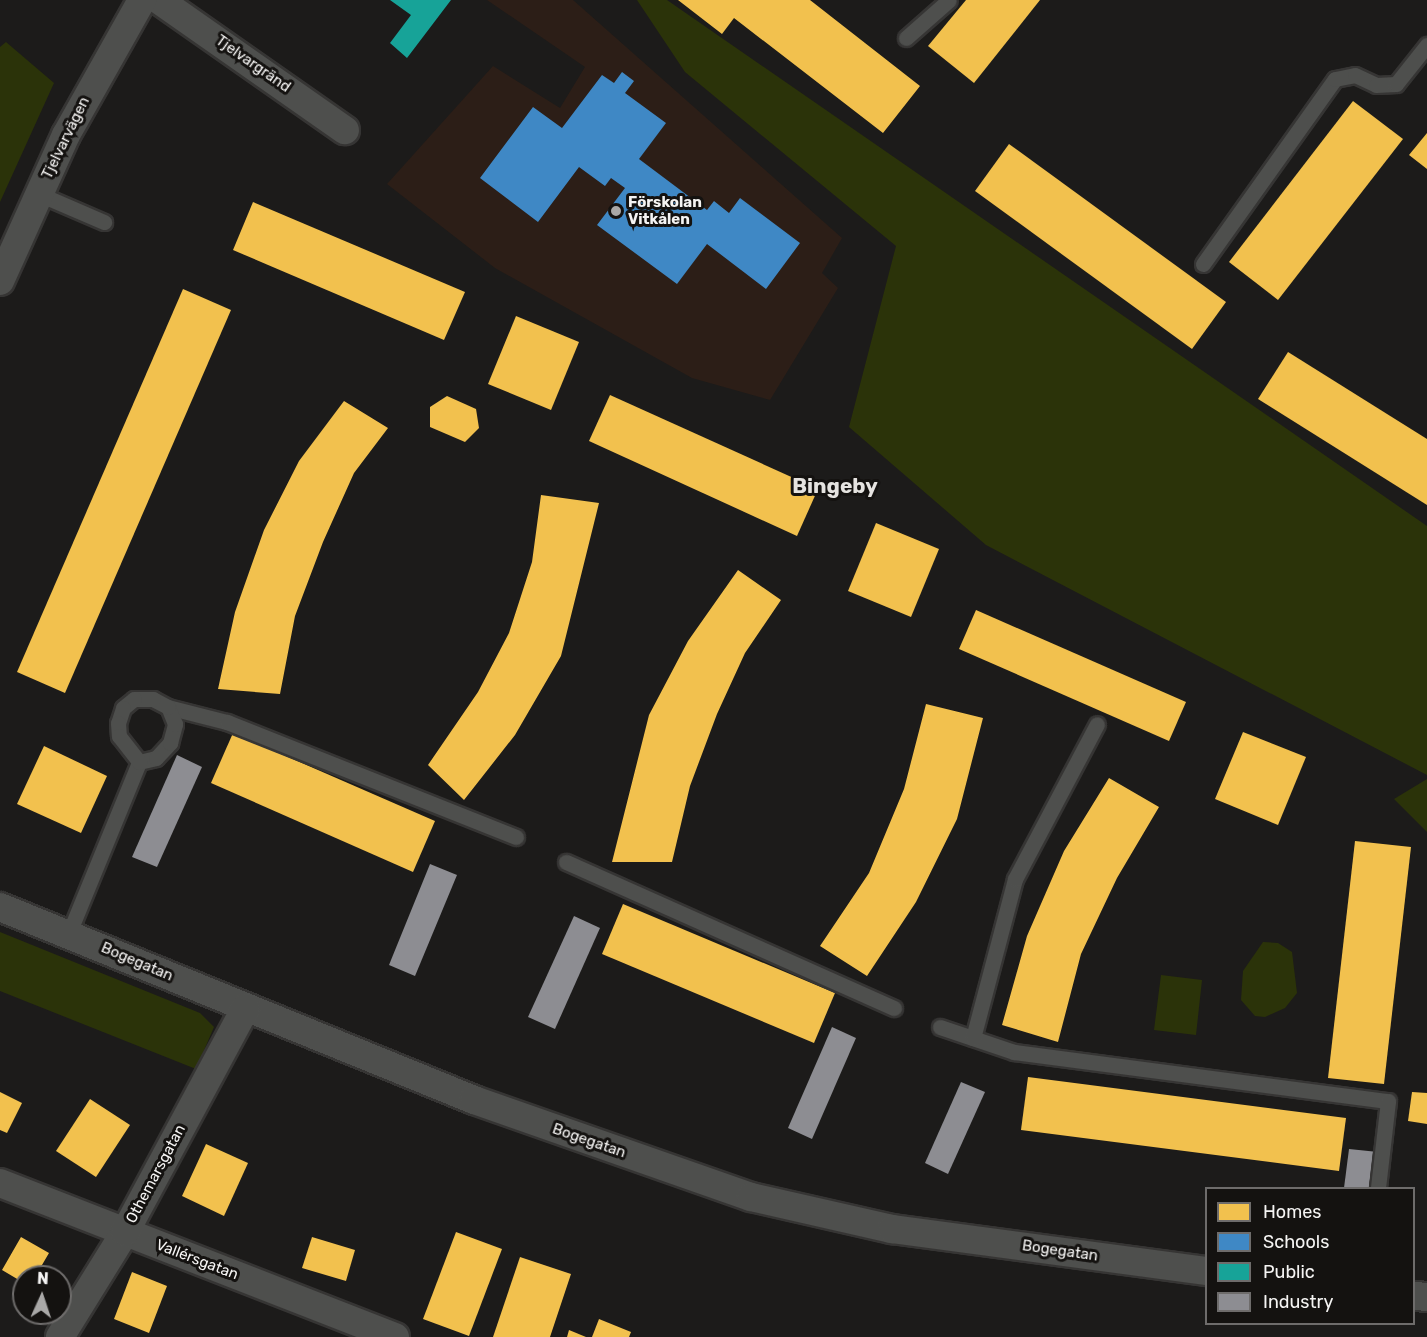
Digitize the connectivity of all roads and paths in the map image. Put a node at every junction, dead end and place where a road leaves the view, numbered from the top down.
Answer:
1 (142, 0) edge
2 (159, 0) edge
3 (949, 0) edge
4 (906, 38) dead end
5 (1427, 45) edge
6 (345, 130) dead end
7 (39, 194) junction
8 (104, 222) dead end
9 (1203, 264) dead end
10 (0, 282) edge
11 (168, 707) junction
12 (1097, 724) dead end
13 (139, 762) junction
14 (516, 837) dead end
15 (566, 862) dead end
16 (0, 907) edge
17 (69, 933) junction
18 (246, 1007) junction
19 (894, 1008) dead end
20 (940, 1028) dead end
21 (973, 1038) junction
22 (0, 1183) edge
23 (1378, 1187) edge
24 (125, 1232) junction
25 (1205, 1271) edge
26 (60, 1337) edge
27 (395, 1337) edge

1 - 7 street, Tjelvarvägen
2 - 6 street, Tjelvargränd
3 - 4 lane
5 - 9 lane
7 - 8 lane
7 - 10 street, Tjelvarvägen
11 - 13 lane
11 - 13 lane
11 - 14 lane
12 - 21 lane
13 - 17 lane
15 - 19 lane
16 - 17 street, Bogegatan
17 - 18 street, Bogegatan
18 - 24 street, Othemarsgatan
18 - 25 street, Bogegatan
20 - 21 lane
21 - 23 lane
22 - 24 street, Vallérsgatan
24 - 26 street, Othemarsgatan
24 - 27 street, Vallérsgatan

